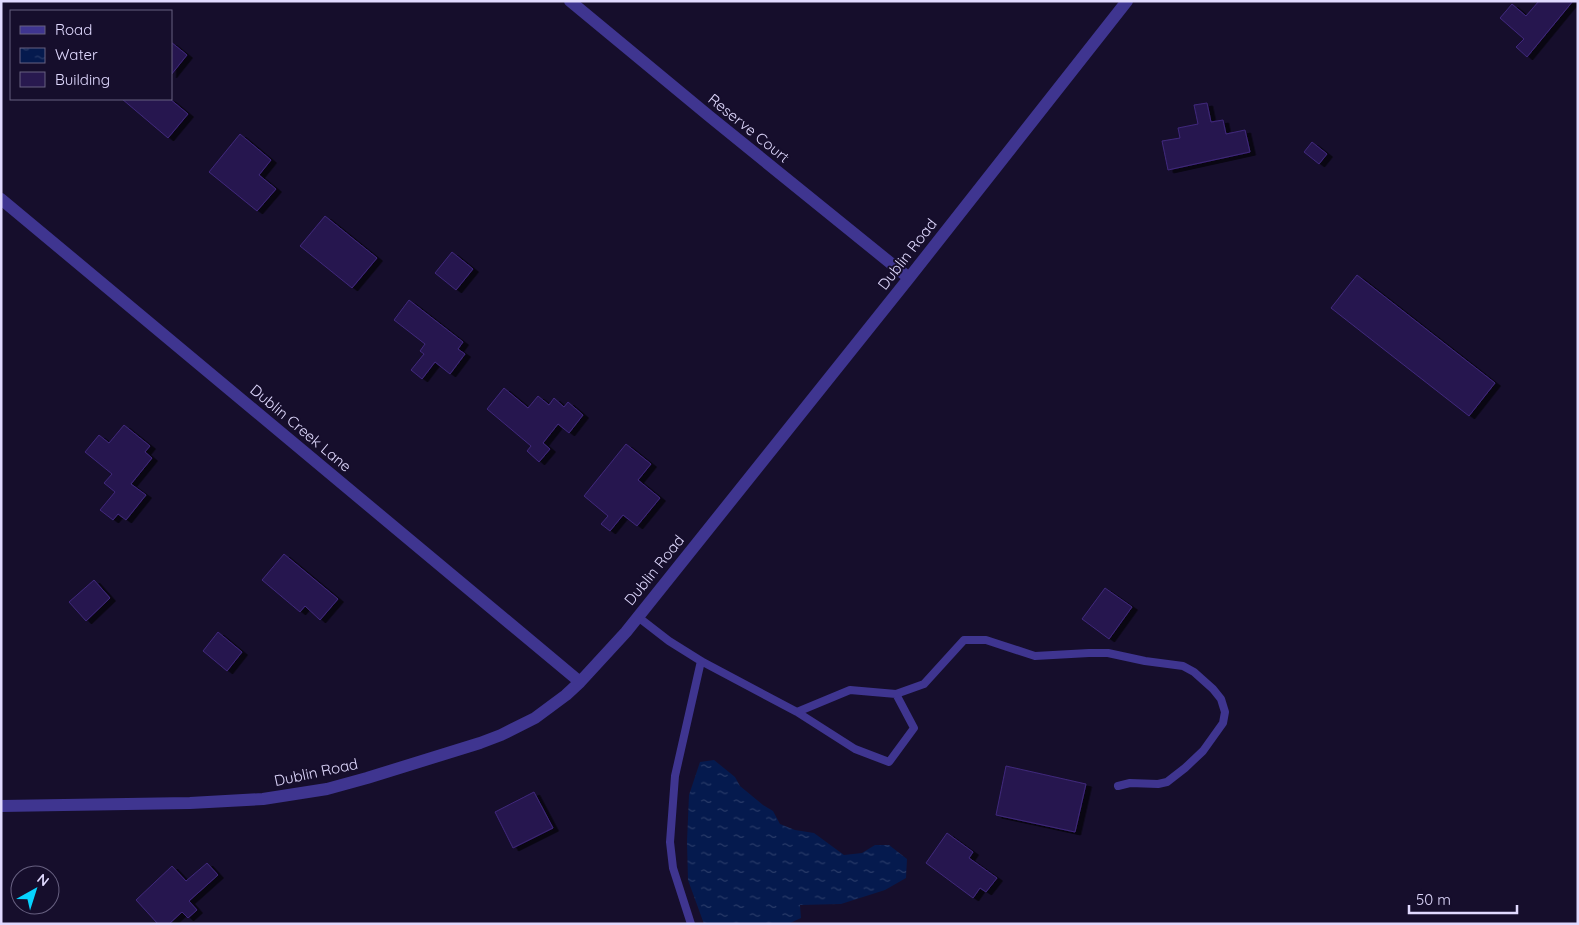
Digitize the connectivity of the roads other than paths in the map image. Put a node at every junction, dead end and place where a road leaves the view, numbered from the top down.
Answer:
1 (570, 1) edge
2 (1127, 1) edge
3 (1, 199) edge
4 (909, 278) junction
5 (638, 617) junction
6 (701, 661) junction
7 (580, 682) junction
8 (896, 694) junction
9 (797, 712) junction
10 (1118, 786) dead end
11 (1, 806) edge
12 (691, 924) edge

1 - 4 street, Reserve Court
2 - 4 street, Dublin Road
3 - 7 street, Dublin Creek Lane
4 - 5 street, Dublin Road
5 - 6 lane
5 - 7 street, Dublin Road
6 - 9 lane
6 - 12 lane
7 - 11 street, Dublin Road
8 - 9 lane
8 - 9 lane
8 - 10 lane

